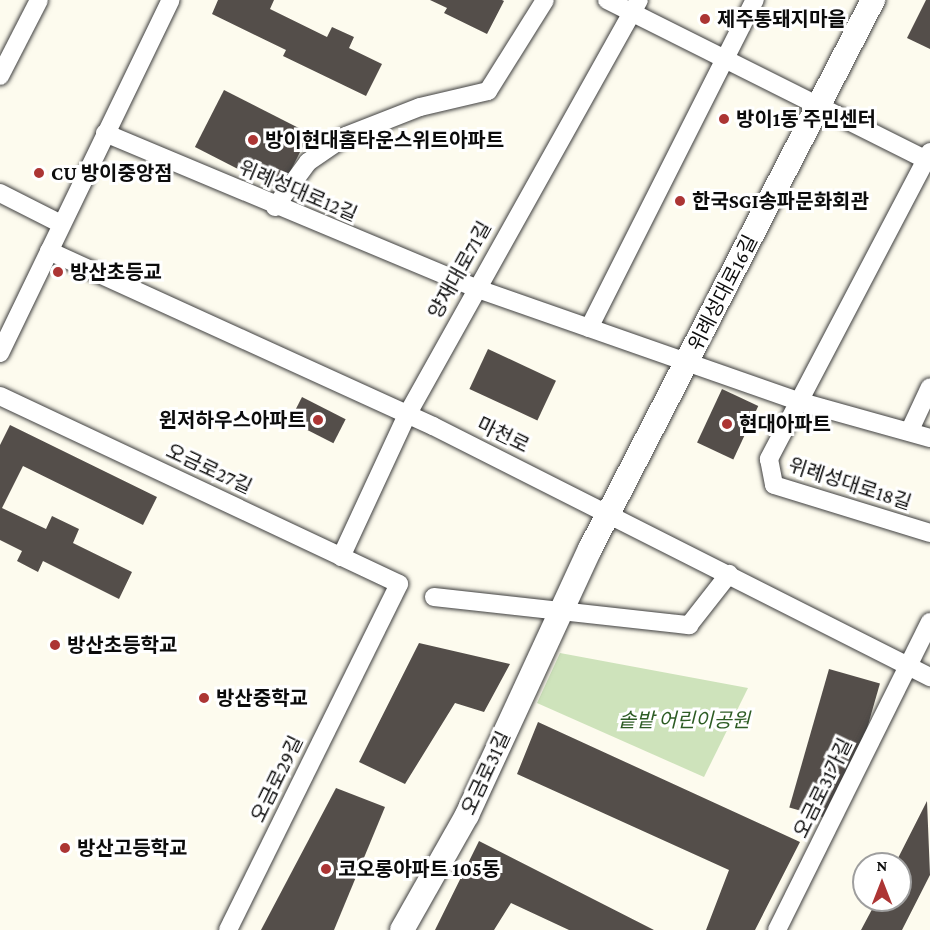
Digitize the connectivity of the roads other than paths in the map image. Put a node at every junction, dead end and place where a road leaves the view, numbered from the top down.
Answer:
1 (39, 0) edge
2 (171, 0) edge
3 (544, 0) edge
4 (607, 0) edge
5 (755, 0) edge
6 (873, 0) edge
7 (636, 6) edge
8 (725, 60) junction
9 (0, 76) edge
10 (817, 105) junction
11 (105, 133) junction
12 (929, 158) edge
13 (0, 193) edge
14 (274, 207) junction
15 (61, 224) junction
16 (49, 251) junction
17 (475, 288) junction
18 (7, 321) edge
19 (589, 328) junction
20 (0, 353) edge
21 (688, 363) junction
22 (930, 387) edge
23 (0, 396) edge
24 (801, 402) junction
25 (407, 415) junction
26 (910, 430) junction
27 (930, 438) edge
28 (609, 513) junction
29 (930, 533) edge
30 (341, 557) junction
31 (729, 574) junction
32 (399, 584) joint
33 (434, 597) dead end
34 (560, 611) junction
35 (930, 622) edge
36 (908, 666) junction
37 (930, 677) edge
38 (228, 930) edge
39 (402, 930) edge
40 (777, 930) edge

1 - 9 street
2 - 11 street
3 - 14 street
4 - 7 street
5 - 8 street
6 - 10 street, 위례성대로16길
7 - 8 street
7 - 17 street, 양재대로71길
8 - 10 street
8 - 19 street
10 - 12 street
10 - 21 street, 위례성대로16길
11 - 14 street, 위례성대로12길
11 - 15 street
12 - 24 street
13 - 15 street
14 - 17 street, 위례성대로12길
15 - 16 street
16 - 18 street
16 - 25 street, 마천로
17 - 19 street, 위례성대로16길
17 - 25 street, 양재대로71길
18 - 20 street
19 - 21 street, 위례성대로16길
21 - 24 street
21 - 28 street, 위례성대로16길
22 - 26 street
23 - 30 street, 오금로27길
24 - 26 street
24 - 29 street, 위례성대로18길
25 - 28 street, 마천로
25 - 30 street, 양재대로71길
26 - 27 street
28 - 31 street, 마천로
28 - 34 street, 오금로31길
30 - 32 street, 오금로27길
31 - 34 street
31 - 36 street, 마천로
32 - 38 street, 오금로29길
33 - 34 street
34 - 39 street, 오금로31길
35 - 36 street
36 - 37 street, 마천로
36 - 40 street, 오금로31가길

